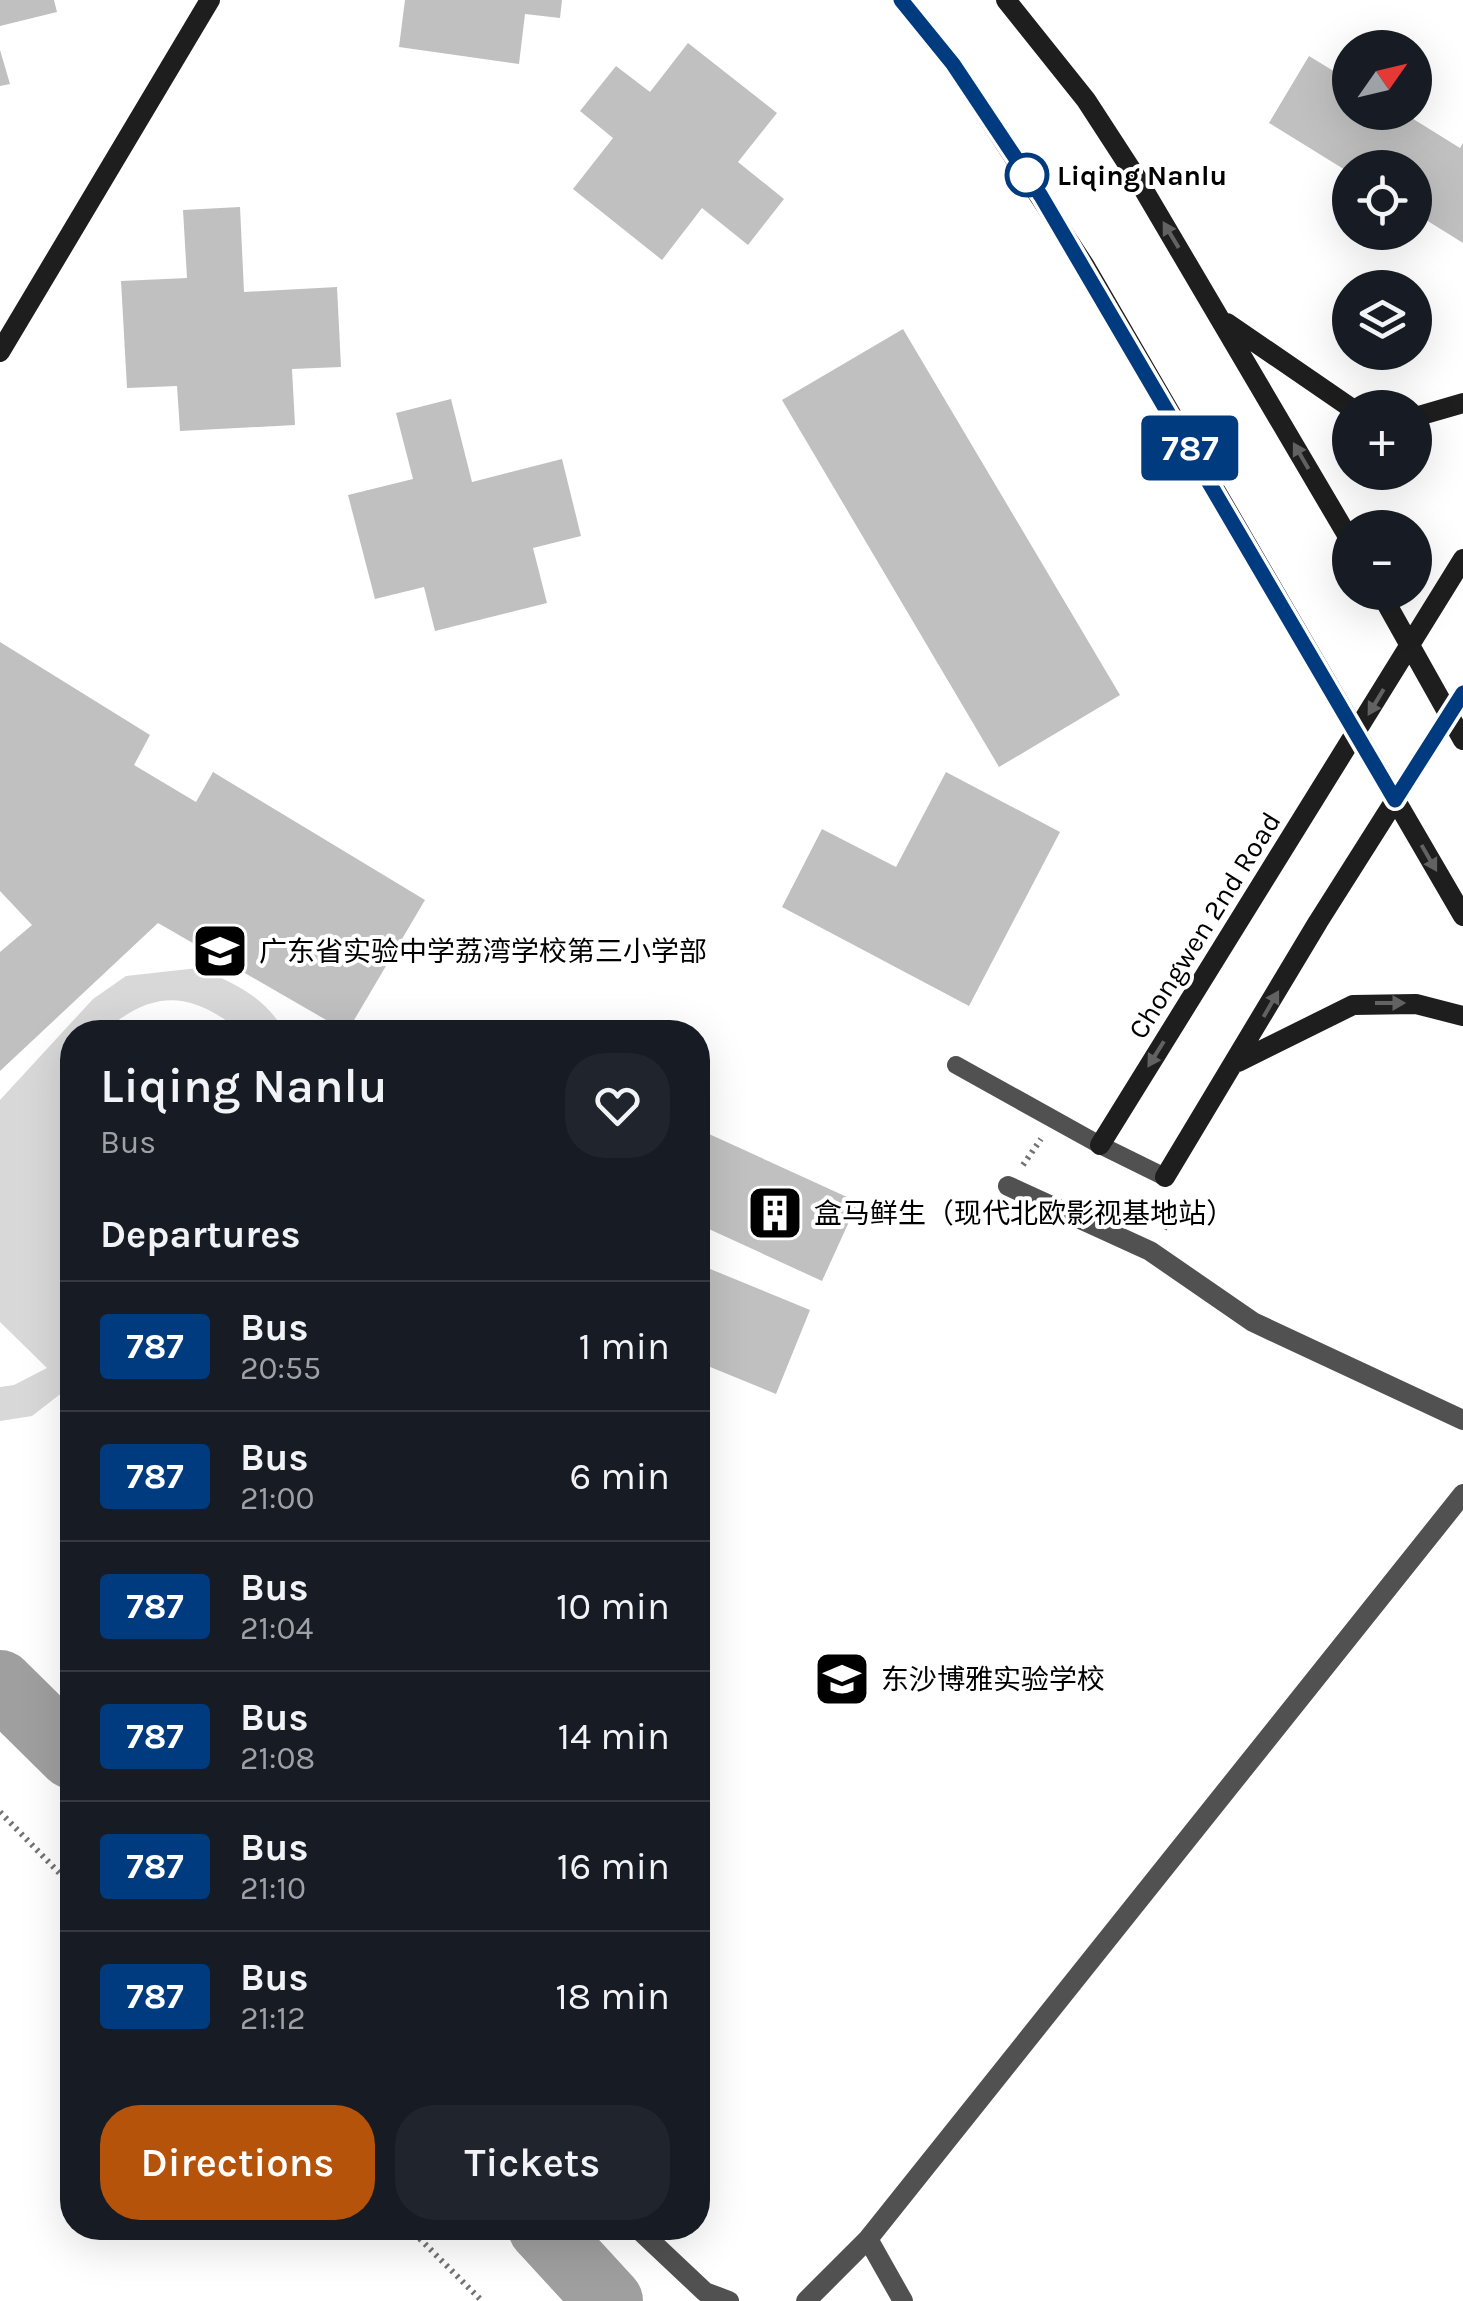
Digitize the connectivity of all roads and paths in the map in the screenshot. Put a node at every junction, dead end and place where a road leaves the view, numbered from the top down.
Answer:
1 (210, 0) edge
2 (901, 0) edge
3 (1006, 0) edge
4 (1221, 319) junction
5 (0, 352) edge
6 (1332, 396) edge
7 (1463, 403) edge
8 (1432, 412) edge
9 (1332, 510) edge
10 (1463, 559) edge
11 (1391, 610) edge
12 (1411, 645) junction
13 (1463, 693) edge
14 (1449, 715) junction
15 (1356, 735) junction
16 (1463, 740) edge
17 (1395, 800) junction
18 (1463, 916) edge
19 (1463, 1016) edge
20 (1236, 1063) junction
21 (956, 1066) dead end
22 (1100, 1145) junction
23 (1165, 1176) joint
24 (1008, 1186) dead end
25 (1463, 1420) edge
26 (1463, 1494) edge
27 (0, 1812) edge
28 (60, 1874) edge
29 (421, 2240) edge
30 (650, 2240) edge
31 (868, 2240) junction
32 (482, 2301) edge
33 (729, 2301) edge
34 (806, 2301) edge
35 (903, 2301) edge

1 - 5 main road
2 - 15 main road
4 -> 3 main road
4 - 6 main road
9 -> 4 main road
7 - 8 main road
10 - 12 main road, Chongwen 2nd Road
11 - 12 main road
12 - 14 main road
12 -> 15 main road, Chongwen 2nd Road
13 - 14 main road
14 - 16 main road
14 - 17 main road
15 - 17 main road
15 -> 22 main road, Chongwen 2nd Road
17 -> 18 main road
20 -> 17 main road
20 -> 19 main road
20 - 23 main road
21 - 22 lane
22 - 23 lane
24 - 25 street
26 - 31 street
27 - 28 path
29 - 32 path
30 - 33 street
31 - 34 street
31 - 35 street

